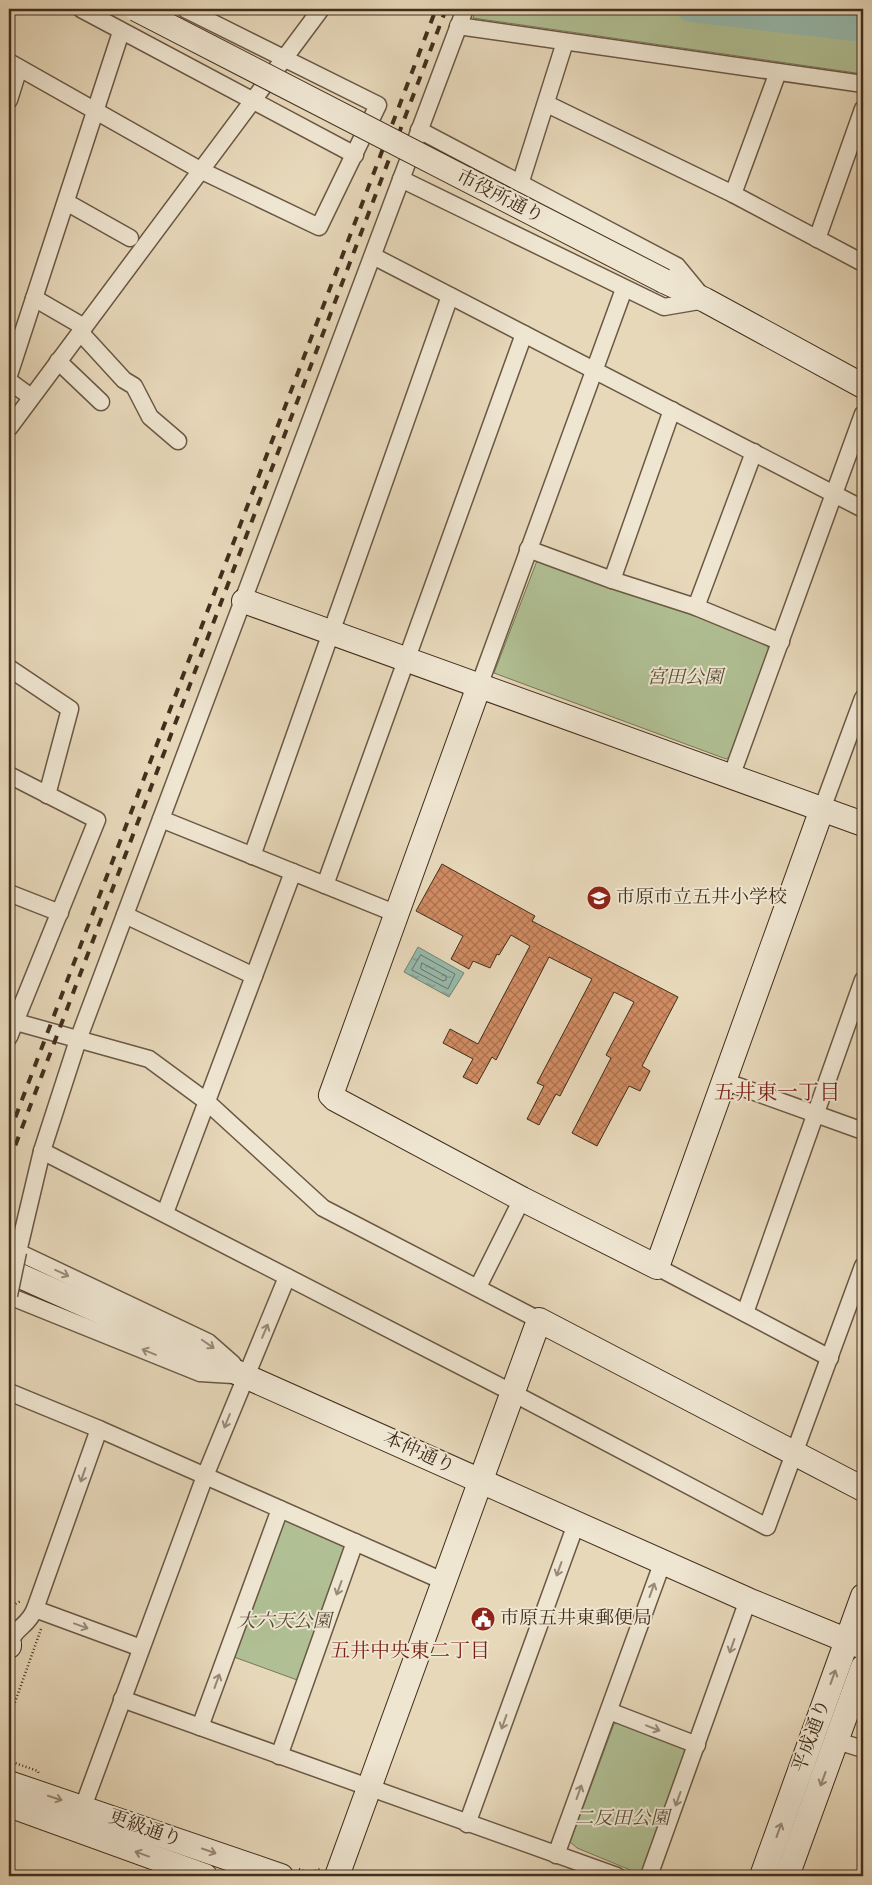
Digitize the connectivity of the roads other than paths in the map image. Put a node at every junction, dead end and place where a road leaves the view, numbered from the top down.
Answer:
1 (81, 9) edge
2 (136, 9) edge
3 (186, 9) edge
4 (321, 9) edge
5 (465, 9) edge
6 (458, 26) junction
7 (121, 32) junction
8 (564, 42) junction
9 (284, 59) junction
10 (14, 65) edge
11 (778, 72) junction
12 (863, 84) edge
13 (9, 100) edge
14 (251, 100) junction
15 (547, 104) junction
16 (863, 109) edge
17 (95, 113) junction
18 (419, 130) junction
19 (355, 155) junction
20 (200, 170) junction
21 (401, 178) junction
22 (520, 184) junction
23 (733, 194) junction
24 (66, 202) junction
25 (130, 238) dead end
26 (817, 239) junction
27 (372, 256) junction
28 (863, 263) edge
29 (624, 289) junction
30 (450, 296) junction
31 (34, 298) junction
32 (705, 300) junction
33 (82, 329) junction
34 (524, 334) junction
35 (58, 361) junction
36 (594, 370) junction
37 (9, 375) edge
38 (9, 381) edge
39 (863, 386) edge
40 (32, 397) junction
41 (101, 402) dead end
42 (672, 410) junction
43 (863, 414) edge
44 (9, 428) edge
45 (178, 441) dead end
46 (754, 452) junction
47 (834, 494) junction
48 (863, 509) edge
49 (528, 549) junction
50 (612, 580) junction
51 (244, 601) junction
52 (696, 607) junction
53 (330, 632) junction
54 (781, 642) junction
55 (405, 659) junction
56 (9, 668) edge
57 (479, 686) junction
58 (863, 698) edge
59 (9, 775) edge
60 (732, 776) junction
61 (47, 795) junction
62 (822, 809) junction
63 (161, 819) junction
64 (863, 824) edge
65 (252, 856) junction
66 (293, 872) junction
67 (325, 885) junction
68 (9, 893) edge
69 (60, 912) junction
70 (397, 914) junction
71 (125, 915) junction
72 (254, 976) junction
73 (863, 980) edge
74 (11, 1027) edge
75 (78, 1040) junction
76 (724, 1081) junction
77 (206, 1101) junction
78 (815, 1114) junction
79 (863, 1132) edge
80 (42, 1151) junction
81 (522, 1199) junction
82 (165, 1213) junction
83 (13, 1261) edge
84 (863, 1266) edge
85 (657, 1267) junction
86 (287, 1277) junction
87 (478, 1287) junction
88 (9, 1295) edge
89 (745, 1313) junction
90 (539, 1320) junction
91 (830, 1358) junction
92 (246, 1376) junction
93 (9, 1392) edge
94 (511, 1392) junction
95 (99, 1429) junction
96 (796, 1453) junction
97 (205, 1476) junction
98 (479, 1480) junction
99 (863, 1489) edge
100 (280, 1509) junction
101 (576, 1524) junction
102 (355, 1542) junction
103 (663, 1560) junction
104 (443, 1582) junction
105 (863, 1596) edge
106 (748, 1600) junction
107 (40, 1615) junction
108 (9, 1622) edge
109 (846, 1640) edge
110 (9, 1645) edge
111 (141, 1648) junction
112 (863, 1667) edge
113 (122, 1699) junction
114 (609, 1711) junction
115 (200, 1726) junction
116 (837, 1741) junction
117 (697, 1745) junction
118 (863, 1749) edge
119 (279, 1756) junction
120 (9, 1783) edge
121 (369, 1788) junction
122 (9, 1805) edge
123 (83, 1807) junction
124 (467, 1824) junction
125 (556, 1854) junction
126 (286, 1871) edge
127 (329, 1872) edge
128 (204, 1876) edge
129 (617, 1876) edge
130 (649, 1876) edge
131 (762, 1876) edge
132 (788, 1876) edge

1 - 7 street
2 - 32 street, 市役所通り, bridge
3 - 9 street
4 - 9 street
5 - 6 street
6 - 8 street
6 - 18 street
7 - 14 street
7 - 17 street
8 - 11 street
8 - 15 street
9 - 14 street
9 - 19 street
10 - 13 street
10 - 17 street
11 - 12 street
11 - 23 street
14 - 19 street
14 - 20 street
15 - 22 street
15 - 23 street
16 - 26 street
17 - 20 street
17 - 24 street
18 - 21 street
18 - 22 street
19 - 20 street
20 - 33 street
21 - 27 street
21 - 29 street
22 - 32 street
23 - 26 street
24 - 25 street
24 - 31 street
26 - 28 street
27 - 30 street
27 - 51 street
29 - 32 street
29 - 36 street
30 - 34 street
30 - 53 street
31 - 33 street
31 - 37 street
32 - 39 street, 市役所通り
33 - 35 street
33 - 45 street
34 - 36 street
34 - 55 street
35 - 40 street
35 - 41 street
36 - 42 street
36 - 49 street
38 - 40 street
40 - 44 street
42 - 46 street
42 - 50 street
43 - 47 street
46 - 47 street
46 - 52 street
47 - 48 street
47 - 54 street
49 - 50 street
49 - 57 street
50 - 52 street
51 - 53 street
51 - 63 street
52 - 54 street
53 - 55 street
53 - 65 street
54 - 60 street
55 - 57 street
55 - 67 street
56 - 61 street
57 - 60 street
57 - 70 street
58 - 62 street
59 - 61 street
60 - 62 street
61 - 69 street
62 - 64 street
62 - 76 street
63 - 65 street
63 - 71 street
65 - 66 street
66 - 67 street
66 - 72 street
67 - 70 street
68 - 69 street
69 - 74 street
70 - 81 street
71 - 72 street
71 - 75 street
72 - 77 street
73 - 78 street
74 - 75 street
75 - 77 street
75 - 80 street
76 - 78 street
76 - 85 street
77 - 82 street
77 - 87 street
78 - 79 street
78 - 89 street
80 - 82 street
80 - 83 street
81 - 85 street
81 - 87 street
82 - 86 street
83 - 88 street, bridge
83 - 92 street, 本仲通り
84 - 91 street
85 - 89 street
92 -> 86 street
86 - 94 street
87 - 90 street
92 -> 88 street
89 - 91 street
90 - 94 street
90 - 96 street
91 - 96 street
92 -> 97 street
92 - 98 street, 本仲通り
93 - 95 street
94 - 96 street
94 - 98 street
95 - 97 street
95 -> 107 street
96 - 99 street
97 - 100 street
97 - 111 street
98 - 101 street, 本仲通り
98 - 104 street
100 - 102 street
115 -> 100 street
101 - 103 street, 本仲通り
101 -> 124 street
102 - 104 street
102 -> 119 street
103 - 106 street, 本仲通り
114 -> 103 street
104 - 121 street
105 - 109 street, 平成通り
106 - 109 street, 本仲通り
106 -> 117 street
107 - 108 street
107 - 110 street
107 -> 111 street
131 -> 109 street, 平成通り
111 - 113 street
112 - 116 street, 平成通り
113 - 115 street
113 - 123 street
114 -> 117 street
125 -> 114 street
115 - 119 street
116 - 118 street
116 -> 132 street, 平成通り
117 -> 130 street
119 - 121 street
120 -> 123 street, 更級通り
121 - 124 street
121 - 127 street
128 -> 122 street, 更級通り
123 -> 126 street, 更級通り
124 - 125 street
125 - 129 street

